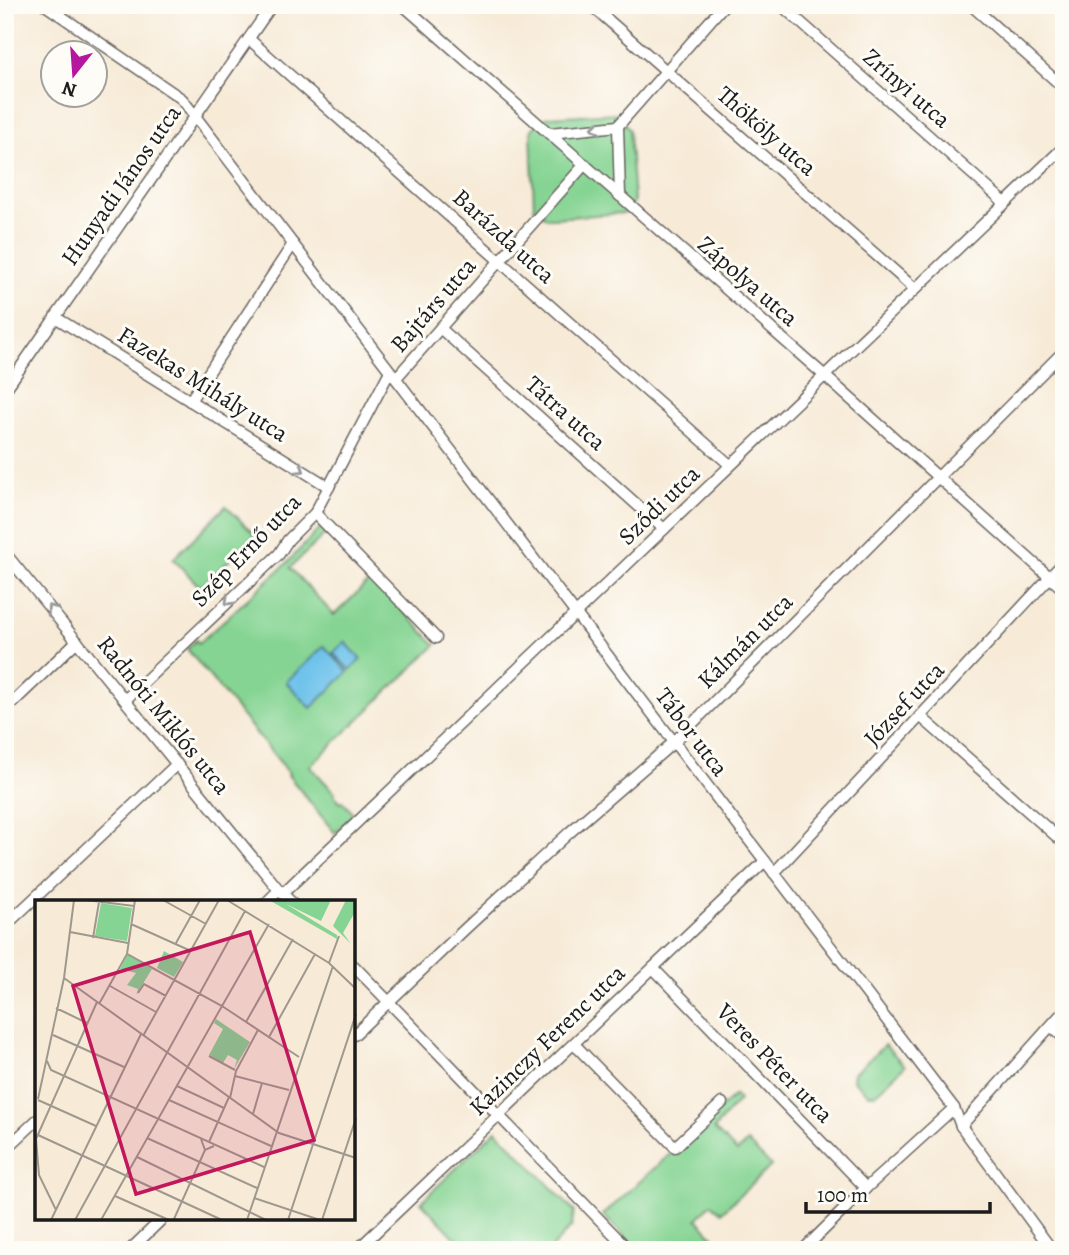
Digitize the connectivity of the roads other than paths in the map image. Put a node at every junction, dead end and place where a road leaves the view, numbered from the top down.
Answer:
1 (46, 5) edge
2 (272, 5) edge
3 (402, 5) edge
4 (591, 5) edge
5 (724, 5) edge
6 (781, 5) edge
7 (971, 5) edge
8 (249, 39) junction
9 (666, 71) junction
10 (1064, 88) edge
11 (195, 116) junction
12 (618, 126) junction
13 (550, 133) junction
14 (1064, 147) edge
15 (584, 164) junction
16 (620, 196) junction
17 (1005, 203) junction
18 (293, 244) junction
19 (499, 261) junction
20 (915, 289) junction
21 (55, 317) junction
22 (440, 328) junction
23 (1064, 351) edge
24 (393, 375) junction
25 (825, 376) junction
26 (5, 390) edge
27 (190, 401) junction
28 (730, 466) junction
29 (938, 477) junction
30 (329, 487) junction
31 (315, 513) junction
32 (664, 529) junction
33 (5, 553) edge
34 (1064, 562) edge
35 (1049, 578) junction
36 (1064, 590) edge
37 (576, 613) junction
38 (436, 638) dead end
39 (77, 641) junction
40 (125, 700) junction
41 (5, 710) edge
42 (920, 716) junction
43 (674, 743) junction
44 (177, 764) junction
45 (1064, 843) edge
46 (765, 861) junction
47 (774, 873) junction
48 (281, 891) junction
49 (268, 900) edge
50 (290, 900) edge
51 (5, 926) edge
52 (355, 967) edge
53 (653, 968) junction
54 (388, 1002) junction
55 (1064, 1011) edge
56 (1051, 1026) junction
57 (355, 1034) edge
58 (1064, 1038) edge
59 (574, 1044) junction
60 (722, 1102) dead end
61 (954, 1108) junction
62 (499, 1115) junction
63 (35, 1122) edge
64 (961, 1126) junction
65 (5, 1150) edge
66 (866, 1188) junction
67 (161, 1220) edge
68 (361, 1249) edge
69 (130, 1250) edge
70 (629, 1250) edge
71 (803, 1250) edge
72 (1052, 1250) edge

1 - 11 street, Tábor utca
2 - 8 street, Hunyadi János utca
3 - 13 street, Zápolya utca
4 - 9 street, Thököly utca
5 - 9 street
6 - 17 street, Zrínyi utca
7 - 10 street
8 - 11 street, Hunyadi János utca
8 - 19 street, Barázda utca
9 - 12 street
9 - 20 street, Thököly utca
11 - 18 street, Tábor utca
11 - 21 street, Hunyadi János utca
12 -> 13 street
12 - 16 street
13 - 15 street, Zápolya utca
14 - 17 street, Sződi utca
15 - 16 street, Zápolya utca
15 - 19 street, Bajtárs utca
16 - 25 street, Zápolya utca
17 - 20 street, Sződi utca
18 - 24 street, Tábor utca
18 - 27 street
19 - 22 street, Bajtárs utca
19 - 28 street, Barázda utca
20 - 25 street, Sződi utca
21 - 26 street, Hunyadi János utca
21 - 27 street, Fazekas Mihály utca
22 - 24 street, Bajtárs utca
22 - 32 street, Tátra utca
23 - 29 street, Kálmán utca
24 - 30 street, Szép Ernő utca
24 - 37 street, Tábor utca
25 - 28 street, Sződi utca
25 - 29 street, Zápolya utca
27 -> 30 street, Fazekas Mihály utca
28 - 32 street, Sződi utca
29 - 35 street, Zápolya utca
29 - 43 street, Kálmán utca
30 - 31 street, Szép Ernő utca
31 - 38 street
31 -> 40 street, Szép Ernő utca
32 - 37 street, Sződi utca
39 -> 33 street, Radnóti Miklós utca
34 - 35 street, József utca
35 - 36 street, Zápolya utca
35 - 42 street, József utca
37 - 43 street, Tábor utca
37 - 48 street, Sződi utca
39 - 40 street, Radnóti Miklós utca
39 - 41 street
40 - 44 street, Radnóti Miklós utca
42 - 45 street
42 - 47 street, József utca
43 - 46 street, Tábor utca
43 - 54 street, Kálmán utca
44 - 48 street, Radnóti Miklós utca
44 - 51 street
46 - 47 street, Tábor utca
46 - 53 street, Kazinczy Ferenc utca
47 - 61 street, Tábor utca
48 - 49 street, Sződi utca
48 - 50 street, Radnóti Miklós utca
52 - 54 street
53 - 59 street, Kazinczy Ferenc utca
53 - 66 street, Veres Péter utca
54 - 57 street, Kálmán utca
54 - 62 street
55 - 56 street
56 - 58 street
56 - 64 street
59 - 60 street
59 - 62 street, Kazinczy Ferenc utca
61 - 64 street, Tábor utca
61 - 66 street
62 - 68 street, Kazinczy Ferenc utca
62 - 70 street
63 - 65 street
64 - 72 street, Tábor utca
66 - 71 street
67 - 69 street

